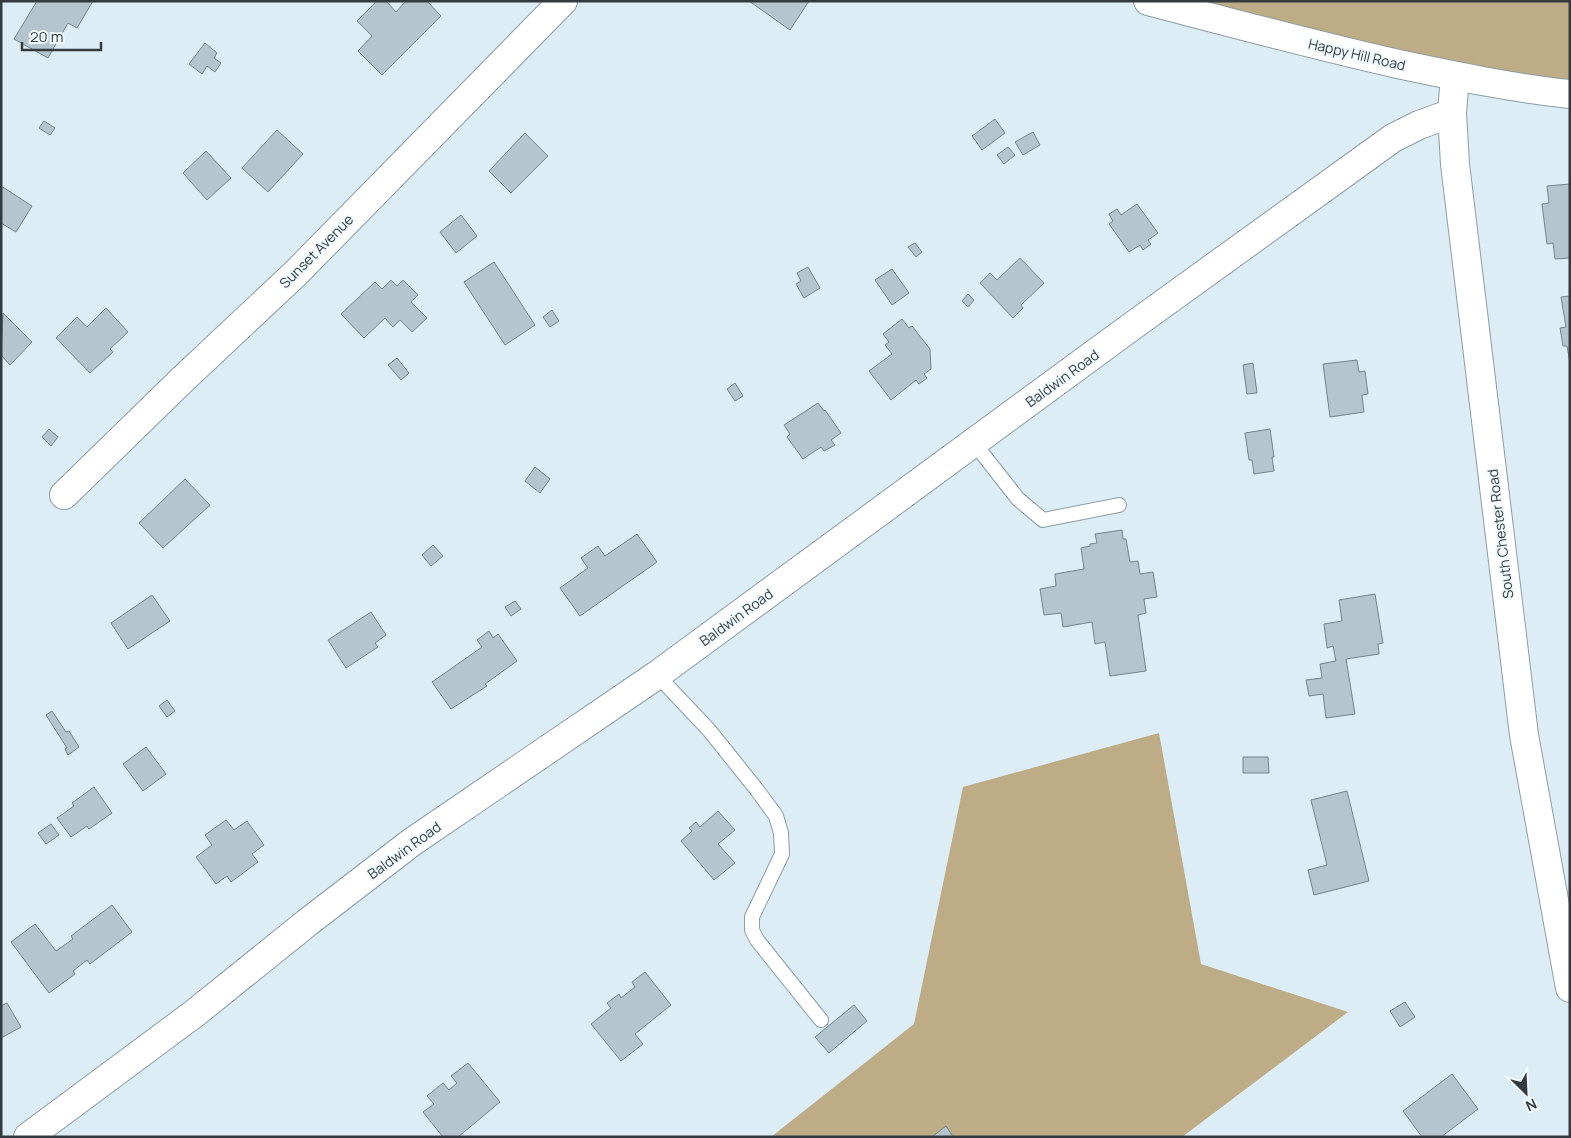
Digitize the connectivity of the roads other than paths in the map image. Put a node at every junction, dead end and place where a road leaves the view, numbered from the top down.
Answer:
1 (563, 1) edge
2 (1148, 1) edge
3 (1455, 76) junction
4 (1570, 94) edge
5 (1452, 113) junction
6 (974, 442) junction
7 (64, 495) dead end
8 (1119, 505) dead end
9 (657, 676) junction
10 (1570, 988) edge
11 (821, 1020) dead end
12 (28, 1137) edge

1 - 7 street, Sunset Avenue
2 - 3 street, Happy Hill Road
3 - 4 street, Happy Hill Road
3 - 5 street, South Chester Road
5 - 6 street, Baldwin Road
5 - 10 street, South Chester Road
6 - 8 lane
6 - 9 street, Baldwin Road
9 - 11 lane
9 - 12 street, Baldwin Road

